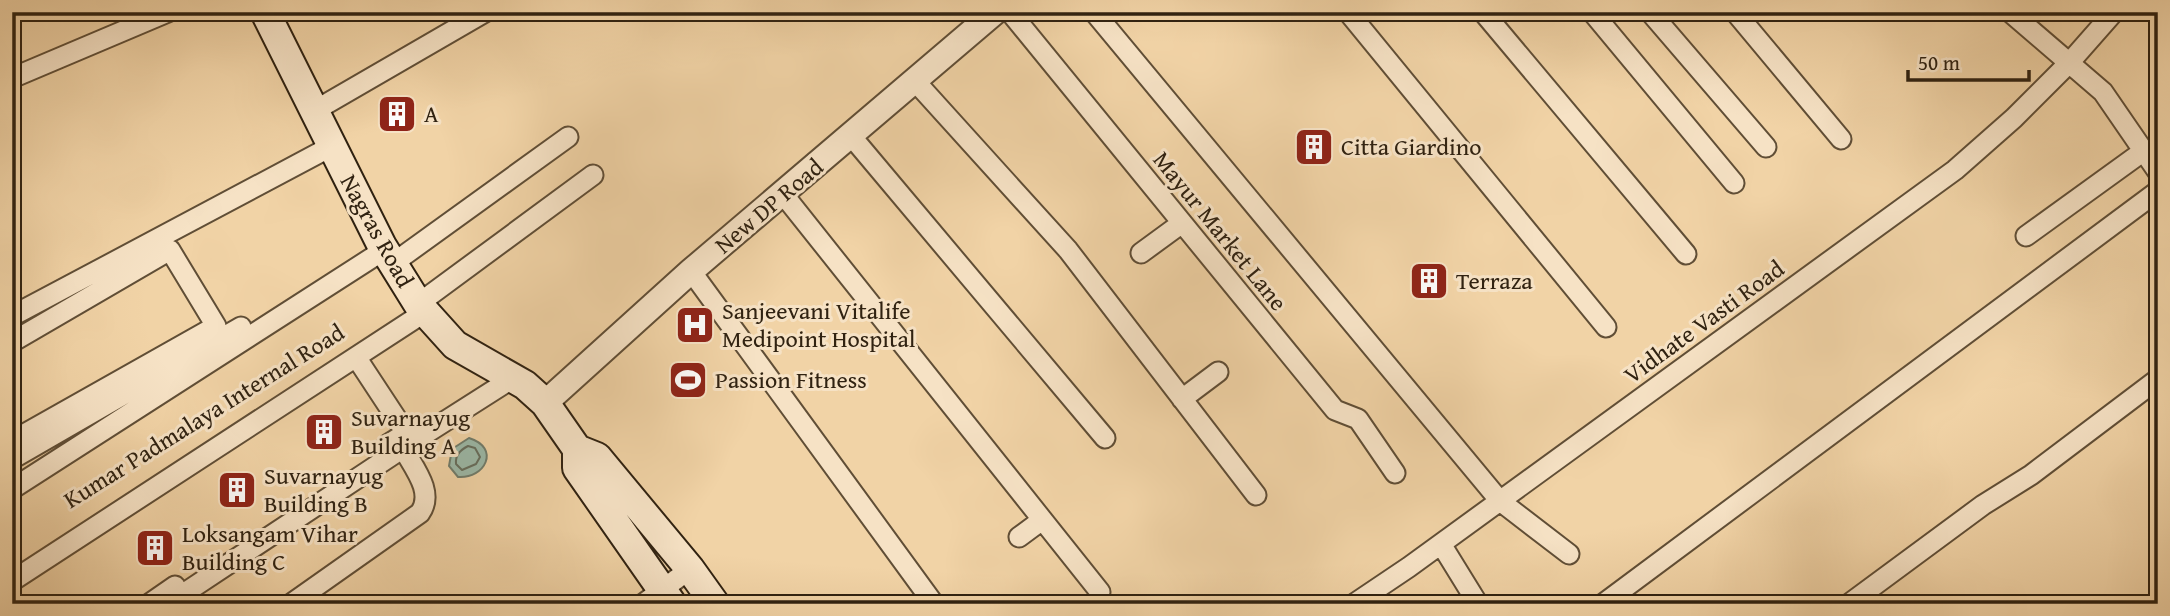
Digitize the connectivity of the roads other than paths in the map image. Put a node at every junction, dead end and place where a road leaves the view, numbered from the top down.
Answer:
1 (168, 12) edge
2 (265, 12) edge
3 (485, 12) edge
4 (995, 12) edge
5 (1010, 12) edge
6 (1094, 12) edge
7 (1348, 12) edge
8 (1483, 12) edge
9 (1592, 12) edge
10 (1650, 12) edge
11 (1735, 12) edge
12 (2010, 12) edge
13 (2107, 15) edge
14 (2070, 62) junction
15 (12, 78) edge
16 (915, 81) junction
17 (314, 111) junction
18 (568, 137) dead end
19 (852, 137) junction
20 (1842, 139) dead end
21 (331, 146) junction
22 (1766, 147) dead end
23 (2145, 150) junction
24 (2158, 172) edge
25 (593, 175) dead end
26 (1734, 183) dead end
27 (2158, 191) edge
28 (783, 194) junction
29 (1182, 223) junction
30 (2026, 236) dead end
31 (386, 253) junction
32 (1141, 253) dead end
33 (1686, 254) dead end
34 (691, 271) junction
35 (421, 308) junction
36 (12, 316) edge
37 (1606, 327) dead end
38 (12, 342) edge
39 (356, 356) junction
40 (1218, 372) dead end
41 (513, 378) junction
42 (2158, 379) edge
43 (1182, 399) junction
44 (545, 403) junction
45 (1105, 438) dead end
46 (12, 441) edge
47 (402, 448) junction
48 (577, 449) junction
49 (12, 459) edge
50 (1395, 473) dead end
51 (12, 489) edge
52 (1256, 495) dead end
53 (1500, 501) junction
54 (1042, 520) junction
55 (1018, 537) dead end
56 (1441, 544) junction
57 (1569, 554) dead end
58 (12, 565) edge
59 (691, 569) junction
60 (12, 581) edge
61 (1100, 592) dead end
62 (660, 599) edge
63 (149, 604) edge
64 (168, 604) edge
65 (291, 604) edge
66 (715, 604) edge
67 (934, 604) edge
68 (1354, 604) edge
69 (1478, 604) edge
70 (1603, 604) edge
71 (1849, 604) edge

1 - 15 street
2 - 17 main road, Nagras Road
3 - 17 street
4 - 16 street, New DP Road
5 - 29 street, Mayur Market Lane
6 - 53 street
7 - 37 street
8 - 33 street
9 - 26 street
10 - 22 street
11 - 20 street
12 - 14 street
13 - 14 street, Vidhate Vasti Road
14 - 23 street
14 - 53 street, Vidhate Vasti Road
16 - 19 street, New DP Road
16 - 43 street
17 - 21 main road, Nagras Road
18 - 31 street
19 - 28 street, New DP Road
19 - 45 street
21 - 31 main road, Nagras Road
21 - 36 street
23 - 24 street
23 - 30 street
25 - 35 street
27 - 70 street
28 - 34 street, New DP Road
28 - 54 street
29 - 32 street
29 - 50 street, Mayur Market Lane
31 - 35 main road, Nagras Road
31 - 49 street
31 - 51 street, Kumar Padmalaya Internal Road
34 - 44 street, New DP Road
34 - 67 street
35 - 39 street
35 - 41 main road, Nagras Road
35 - 58 street, Kumar Padmalaya Internal Road
38 - 46 street
39 - 60 street
39 - 63 street
40 - 43 street
41 - 44 main road, Nagras Road
41 - 47 street
42 - 71 street
43 - 52 street
44 - 48 main road, Nagras Road
47 - 64 street
47 - 65 street
48 - 59 main road
48 - 62 main road
53 - 56 street, Vidhate Vasti Road
53 - 57 street
54 - 55 street
54 - 61 street
56 - 68 street, Vidhate Vasti Road
56 - 69 street
59 - 62 street
59 - 66 main road

